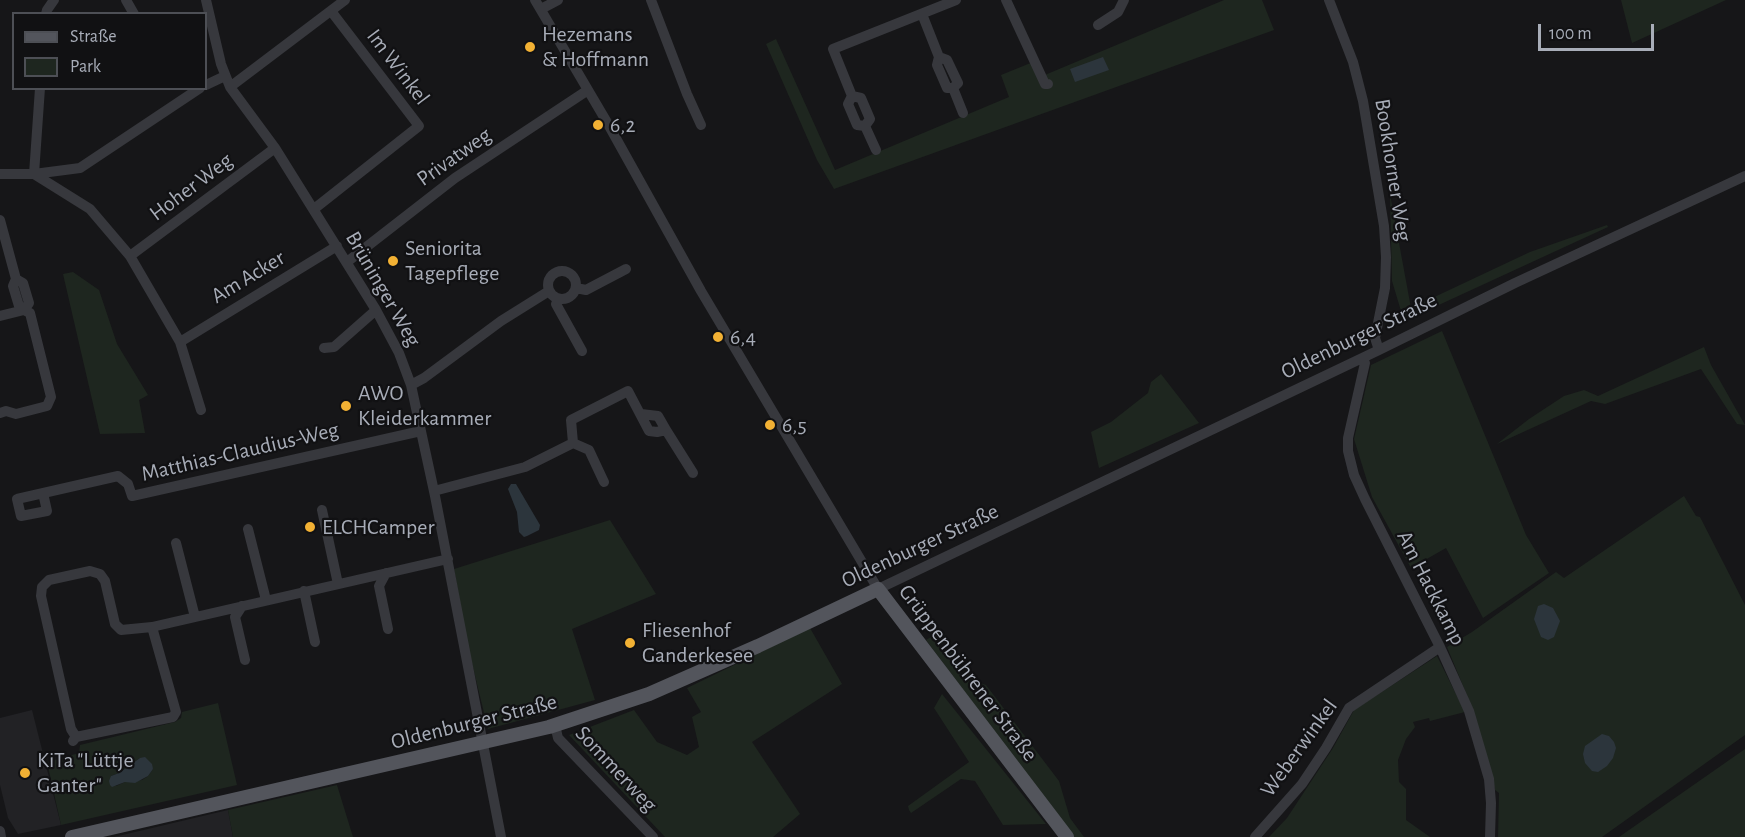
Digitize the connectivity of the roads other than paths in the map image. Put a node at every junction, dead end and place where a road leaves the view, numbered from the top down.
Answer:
1 (206, 0) edge
2 (345, 0) edge
3 (558, 0) edge
4 (651, 0) edge
5 (956, 0) edge
6 (1006, 0) edge
7 (1124, 0) edge
8 (1329, 0) edge
9 (538, 5) edge
10 (331, 11) junction
11 (922, 14) junction
12 (1098, 26) dead end
13 (225, 76) junction
14 (1048, 84) dead end
15 (207, 85) edge
16 (230, 87) junction
17 (40, 90) edge
18 (197, 90) edge
19 (588, 90) junction
20 (963, 112) dead end
21 (701, 125) dead end
22 (275, 148) junction
23 (876, 150) dead end
24 (0, 174) edge
25 (34, 174) junction
26 (1745, 176) edge
27 (314, 209) junction
28 (0, 220) edge
29 (337, 246) junction
30 (129, 256) junction
31 (347, 262) junction
32 (626, 269) dead end
33 (576, 288) junction
34 (549, 291) junction
35 (558, 299) junction
36 (24, 310) junction
37 (376, 310) junction
38 (0, 316) edge
39 (180, 342) junction
40 (324, 348) dead end
41 (1379, 350) junction
42 (582, 351) dead end
43 (1363, 358) junction
44 (411, 385) junction
45 (201, 410) dead end
46 (0, 413) edge
47 (421, 431) junction
48 (573, 443) junction
49 (693, 473) dead end
50 (604, 482) dead end
51 (434, 490) junction
52 (43, 493) dead end
53 (322, 510) dead end
54 (248, 529) dead end
55 (176, 543) dead end
56 (448, 559) junction
57 (386, 573) junction
58 (368, 578) junction
59 (338, 584) junction
60 (379, 586) junction
61 (878, 589) junction
62 (303, 591) junction
63 (266, 600) junction
64 (242, 606) junction
65 (223, 610) junction
66 (195, 616) junction
67 (235, 617) junction
68 (152, 627) junction
69 (388, 629) dead end
70 (315, 642) dead end
71 (1440, 647) junction
72 (245, 660) dead end
73 (555, 725) junction
74 (482, 743) junction
75 (0, 831) edge
76 (1, 837) edge
77 (72, 837) edge
78 (501, 837) edge
79 (653, 837) edge
80 (1067, 837) edge
81 (1255, 837) edge
82 (1490, 837) edge

1 - 13 street, Brüninger Weg
2 - 10 street
3 - 9 street
4 - 21 street
5 - 11 street
6 - 14 street
7 - 12 street
8 - 41 street, Bookhorner Weg
9 - 19 street, Grüppenbührener Straße
10 - 16 street
10 - 27 street, Im Winkel
11 - 20 street
11 - 23 street
13 - 15 street
13 - 16 street, Brüninger Weg
16 - 22 street, Brüninger Weg
17 - 25 street
18 - 25 street
19 - 31 street, Privatweg
19 - 61 street, Grüppenbührener Straße
22 - 27 street, Brüninger Weg
22 - 30 street, Hoher Weg
24 - 25 street
25 - 30 street
26 - 41 street, Oldenburger Straße
27 - 29 street, Brüninger Weg
28 - 36 street
29 - 31 street, Brüninger Weg
29 - 39 street, Am Acker
30 - 39 street
31 - 37 street, Brüninger Weg
32 - 33 street
33 - 34 street
33 - 35 street
34 - 35 street
34 - 44 street
35 - 42 street
36 - 38 street
36 - 46 street
37 - 40 street
37 - 44 street, Brüninger Weg
39 - 45 street
41 - 43 street, Oldenburger Straße
43 - 61 street, Oldenburger Straße
43 - 71 street, Am Hackkamp
44 - 47 street, Brüninger Weg
47 - 51 street, Brüninger Weg
47 - 52 street, Matthias-Claudius-Weg
48 - 49 street
48 - 50 street
48 - 51 street
51 - 56 street, Brüninger Weg
53 - 59 street
54 - 63 street
55 - 66 street
56 - 57 street
56 - 74 street, Brüninger Weg
57 - 58 street
57 - 60 street
58 - 59 street
58 - 60 street
59 - 62 street
60 - 69 street
61 - 73 main road, Oldenburger Straße
61 - 80 main road, Grüppenbührener Straße
62 - 63 street
62 - 70 street
63 - 64 street
64 - 65 street
64 - 67 street
65 - 66 street
65 - 67 street
66 - 68 street
67 - 72 street
68 - 68 street
71 - 81 street, Weberwinkel
71 - 82 street, Am Hackkamp
73 - 74 main road, Oldenburger Straße
73 - 79 street, Sommerweg
74 - 77 main road, Oldenburger Straße
74 - 78 street, Brüninger Weg
75 - 76 street

